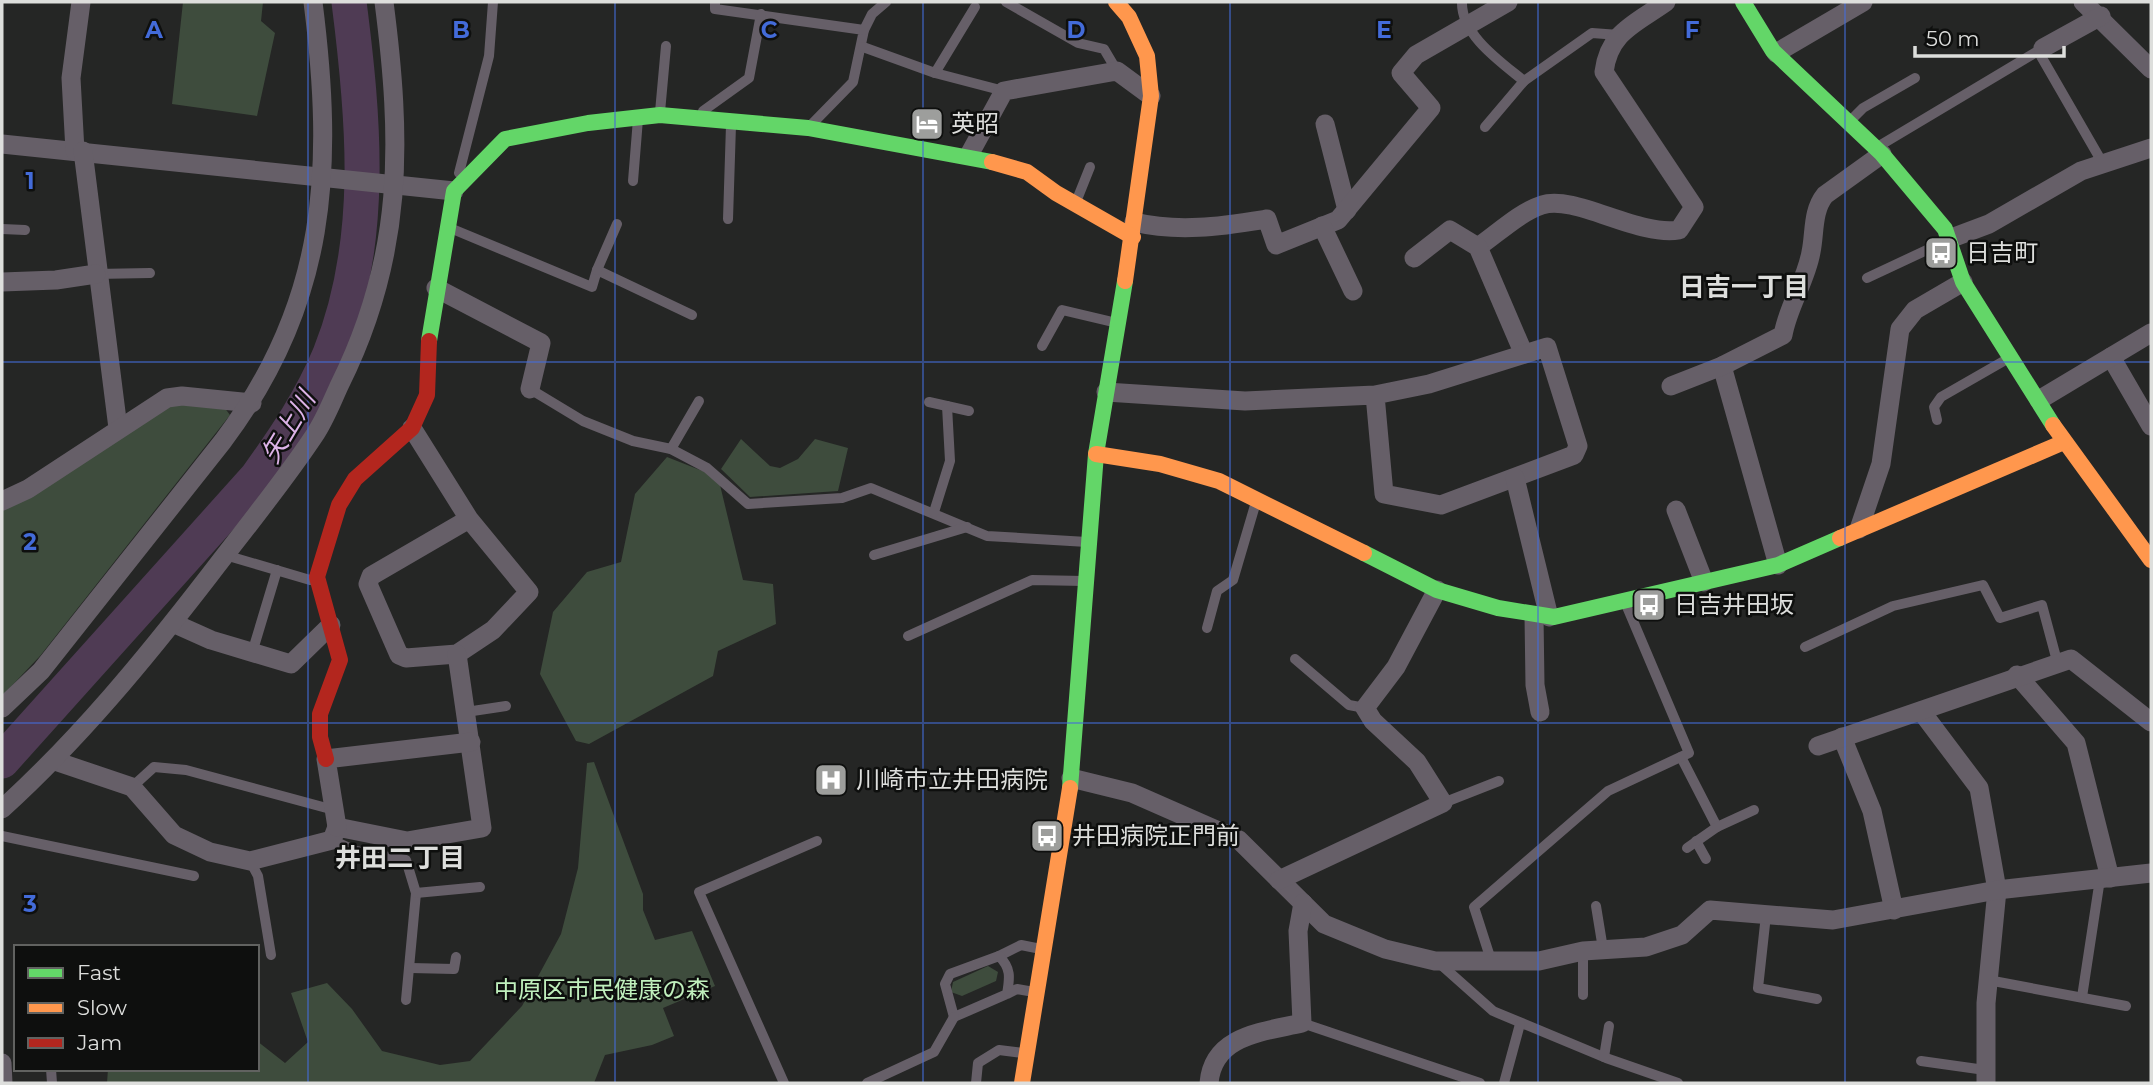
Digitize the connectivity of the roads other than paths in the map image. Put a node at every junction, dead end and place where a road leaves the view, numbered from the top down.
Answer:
1 (81, 2) edge
2 (313, 2) edge
3 (384, 2) edge
4 (494, 2) edge
5 (715, 2) edge
6 (887, 2) edge
7 (1006, 2) edge
8 (1116, 2) edge
9 (1462, 2) edge
10 (1508, 2) edge
11 (1666, 2) edge
12 (1743, 2) edge
13 (1863, 2) edge
14 (2083, 2) edge
15 (975, 7) dead end
16 (761, 14) junction
17 (2101, 16) junction
18 (1467, 26) junction
19 (864, 30) junction
20 (1619, 35) junction
21 (666, 46) dead end
22 (863, 47) junction
23 (2040, 50) junction
24 (1776, 53) junction
25 (2151, 69) edge
26 (1117, 71) junction
27 (935, 73) junction
28 (1915, 78) dead end
29 (1524, 81) junction
30 (1004, 92) junction
31 (1151, 96) junction
32 (660, 115) junction
33 (638, 117) junction
34 (694, 118) junction
35 (732, 121) junction
36 (1848, 122) junction
37 (1325, 124) dead end
38 (1485, 127) dead end
39 (808, 128) junction
40 (2, 144) edge
41 (2151, 148) edge
42 (79, 151) junction
43 (1879, 151) junction
44 (970, 155) junction
45 (2102, 162) junction
46 (1090, 167) dead end
47 (321, 176) junction
48 (633, 181) dead end
49 (396, 183) junction
50 (454, 191) junction
51 (1075, 204) junction
52 (1347, 209) junction
53 (728, 219) dead end
54 (617, 225) dead end
55 (447, 226) junction
56 (1322, 226) junction
57 (2, 229) edge
58 (25, 230) dead end
59 (1133, 230) junction
60 (1949, 239) junction
61 (1478, 247) junction
62 (1414, 258) dead end
63 (597, 270) junction
64 (150, 273) dead end
65 (96, 274) junction
66 (1867, 278) dead end
67 (2, 282) edge
68 (1964, 282) junction
69 (436, 288) junction
70 (1353, 291) dead end
71 (692, 315) dead end
72 (1119, 324) junction
73 (2151, 333) edge
74 (1042, 346) dead end
75 (1522, 352) junction
76 (2011, 356) junction
77 (2111, 357) junction
78 (1722, 366) junction
79 (1671, 387) dead end
80 (530, 389) joint
81 (1106, 392) junction
82 (1375, 395) junction
83 (2039, 400) junction
84 (699, 401) dead end
85 (929, 402) dead end
86 (252, 403) junction
87 (947, 407) junction
88 (969, 411) dead end
89 (1937, 420) dead end
90 (2151, 426) edge
91 (118, 428) junction
92 (412, 428) junction
93 (2064, 442) junction
94 (671, 449) junction
95 (1096, 454) junction
96 (1515, 478) junction
97 (1257, 500) junction
98 (2, 501) edge
99 (1676, 510) dead end
100 (934, 512) junction
101 (468, 519) junction
102 (967, 527) junction
103 (1859, 529) junction
104 (1087, 542) junction
105 (225, 555) junction
106 (874, 555) dead end
107 (2151, 560) edge
108 (1779, 565) junction
109 (277, 570) junction
110 (317, 577) junction
111 (1084, 581) junction
112 (1704, 582) junction
113 (1437, 590) junction
114 (1625, 601) junction
115 (1541, 616) junction
116 (173, 623) junction
117 (331, 625) junction
118 (1207, 628) dead end
119 (908, 636) dead end
120 (1805, 647) dead end
121 (252, 653) junction
122 (457, 654) junction
123 (1295, 659) dead end
124 (2057, 661) junction
125 (2017, 675) junction
126 (506, 706) dead end
127 (2, 708) edge
128 (1365, 708) junction
129 (1921, 711) junction
130 (466, 712) junction
131 (1540, 712) dead end
132 (2151, 722) edge
133 (1842, 737) junction
134 (471, 742) junction
135 (1818, 746) dead end
136 (1681, 757) junction
137 (326, 759) junction
138 (55, 761) junction
139 (1070, 778) junction
140 (1499, 781) dead end
141 (132, 787) junction
142 (1443, 803) junction
143 (2, 809) edge
144 (1754, 810) dead end
145 (334, 826) junction
146 (1717, 827) junction
147 (2, 836) edge
148 (817, 841) dead end
149 (1696, 841) junction
150 (1687, 848) dead end
151 (1706, 859) dead end
152 (250, 861) junction
153 (2151, 873) edge
154 (194, 876) dead end
155 (2105, 879) junction
156 (1279, 880) junction
157 (480, 887) dead end
158 (1997, 890) junction
159 (415, 893) junction
160 (1303, 903) junction
161 (1595, 906) dead end
162 (1894, 910) junction
163 (1766, 915) junction
164 (1045, 949) junction
165 (1593, 950) junction
166 (271, 955) dead end
167 (999, 956) junction
168 (456, 957) dead end
169 (1491, 960) junction
170 (1436, 961) junction
171 (411, 968) junction
172 (1988, 980) junction
173 (1038, 993) junction
174 (1007, 994) junction
175 (1583, 995) dead end
176 (2082, 997) junction
177 (1817, 999) dead end
178 (406, 1000) dead end
179 (2126, 1006) dead end
180 (954, 1017) junction
181 (1302, 1023) junction
182 (1520, 1024) junction
183 (1609, 1026) dead end
184 (1027, 1053) junction
185 (1604, 1057) junction
186 (1920, 1061) dead end
187 (2, 1063) edge
188 (1986, 1077) edge
189 (3, 1083) edge
190 (784, 1083) edge
191 (867, 1083) edge
192 (976, 1083) edge
193 (1022, 1083) edge
194 (1209, 1083) edge
195 (1480, 1083) edge
196 (1504, 1083) edge
197 (1678, 1083) edge

1 - 42 street
2 - 47 street
3 - 49 street
4 - 50 lane
5 - 16 lane
6 - 19 lane
7 - 26 lane
8 - 31 street
9 - 18 lane
10 - 18 street
11 - 20 street
12 - 24 street
13 - 24 street
14 - 17 street
15 - 27 lane
16 - 19 lane
16 - 34 lane
17 - 23 street
17 - 25 street
18 - 29 lane
18 - 52 street
19 - 22 lane
20 - 29 lane
20 - 61 street
21 - 32 lane
22 - 27 lane
22 - 39 lane
23 - 43 lane
23 - 45 lane
24 - 36 street
26 - 30 street
26 - 31 street
27 - 30 lane
28 - 36 lane
29 - 38 lane
30 - 44 street
31 - 59 street
32 - 33 street
32 - 34 street
33 - 48 lane
33 - 50 street
34 - 35 street
35 - 39 street
35 - 53 lane
36 - 43 street
37 - 52 street
39 - 44 street
40 - 42 street
41 - 45 street
42 - 47 street
42 - 65 street
43 - 60 street
43 - 78 street
44 - 51 street
45 - 60 street
46 - 51 lane
47 - 49 street
47 - 86 street
49 - 50 street
49 - 105 street
50 - 55 street
51 - 59 street
52 - 56 street
54 - 63 lane
55 - 63 lane
55 - 69 street
56 - 59 street
56 - 70 street
57 - 58 lane
59 - 72 street
60 - 66 lane
60 - 68 street
61 - 62 street
61 - 75 street
63 - 71 lane
64 - 65 lane
65 - 67 street
65 - 91 street
68 - 76 street
68 - 103 street
69 - 80 street
69 - 92 street
72 - 74 lane
72 - 81 street
73 - 77 street
75 - 82 street
75 - 96 street
76 - 83 street
76 - 89 lane
77 - 83 street
77 - 90 street
78 - 79 street
78 - 108 street
80 - 94 lane
81 - 82 street
81 - 95 street
82 - 96 street
83 - 93 street
84 - 94 lane
85 - 87 lane
86 - 91 street
86 - 127 street
87 - 88 lane
87 - 100 lane
91 - 98 street
92 - 101 street
92 - 110 street
93 - 103 street
93 - 107 street
94 - 100 lane
95 - 97 street
95 - 104 street
96 - 115 street
97 - 113 street
97 - 118 lane
99 - 112 street
100 - 102 lane
101 - 122 street
101 - 122 street
102 - 104 lane
102 - 106 lane
103 - 108 street
104 - 111 street
105 - 109 lane
105 - 116 street
108 - 112 street
109 - 110 lane
109 - 121 lane
110 - 117 street
111 - 119 lane
111 - 139 street
112 - 114 street
113 - 115 street
113 - 128 street
114 - 115 street
114 - 136 lane
115 - 131 street
116 - 121 street
116 - 138 street
117 - 121 street
117 - 137 street
120 - 124 lane
122 - 130 street
123 - 128 lane
124 - 125 street
124 - 132 street
125 - 129 street
125 - 155 street
126 - 130 lane
128 - 142 street
129 - 133 street
129 - 158 street
130 - 134 street
133 - 135 street
133 - 162 street
134 - 137 street
134 - 145 street
136 - 146 lane
136 - 169 lane
137 - 145 street
138 - 141 street
138 - 143 street
139 - 156 street
139 - 164 street
140 - 142 lane
141 - 145 lane
141 - 152 street
142 - 156 street
144 - 146 lane
145 - 152 street
145 - 159 lane
146 - 149 lane
147 - 154 lane
148 - 190 lane
149 - 150 lane
149 - 151 lane
152 - 166 lane
153 - 155 street
155 - 158 street
155 - 176 lane
156 - 160 street
157 - 159 lane
158 - 162 street
158 - 172 street
159 - 171 lane
160 - 170 street
160 - 181 street
161 - 165 lane
162 - 163 street
163 - 165 street
163 - 177 lane
164 - 167 lane
164 - 173 street
165 - 169 street
165 - 175 lane
167 - 174 lane
167 - 180 lane
168 - 171 lane
169 - 170 street
170 - 182 lane
171 - 178 lane
172 - 176 lane
172 - 188 street
173 - 174 lane
173 - 184 street
174 - 180 lane
176 - 179 lane
180 - 191 lane
181 - 194 street
181 - 195 lane
182 - 185 lane
182 - 196 lane
183 - 185 lane
184 - 192 lane
184 - 193 street
185 - 197 lane
186 - 188 lane
187 - 189 street

